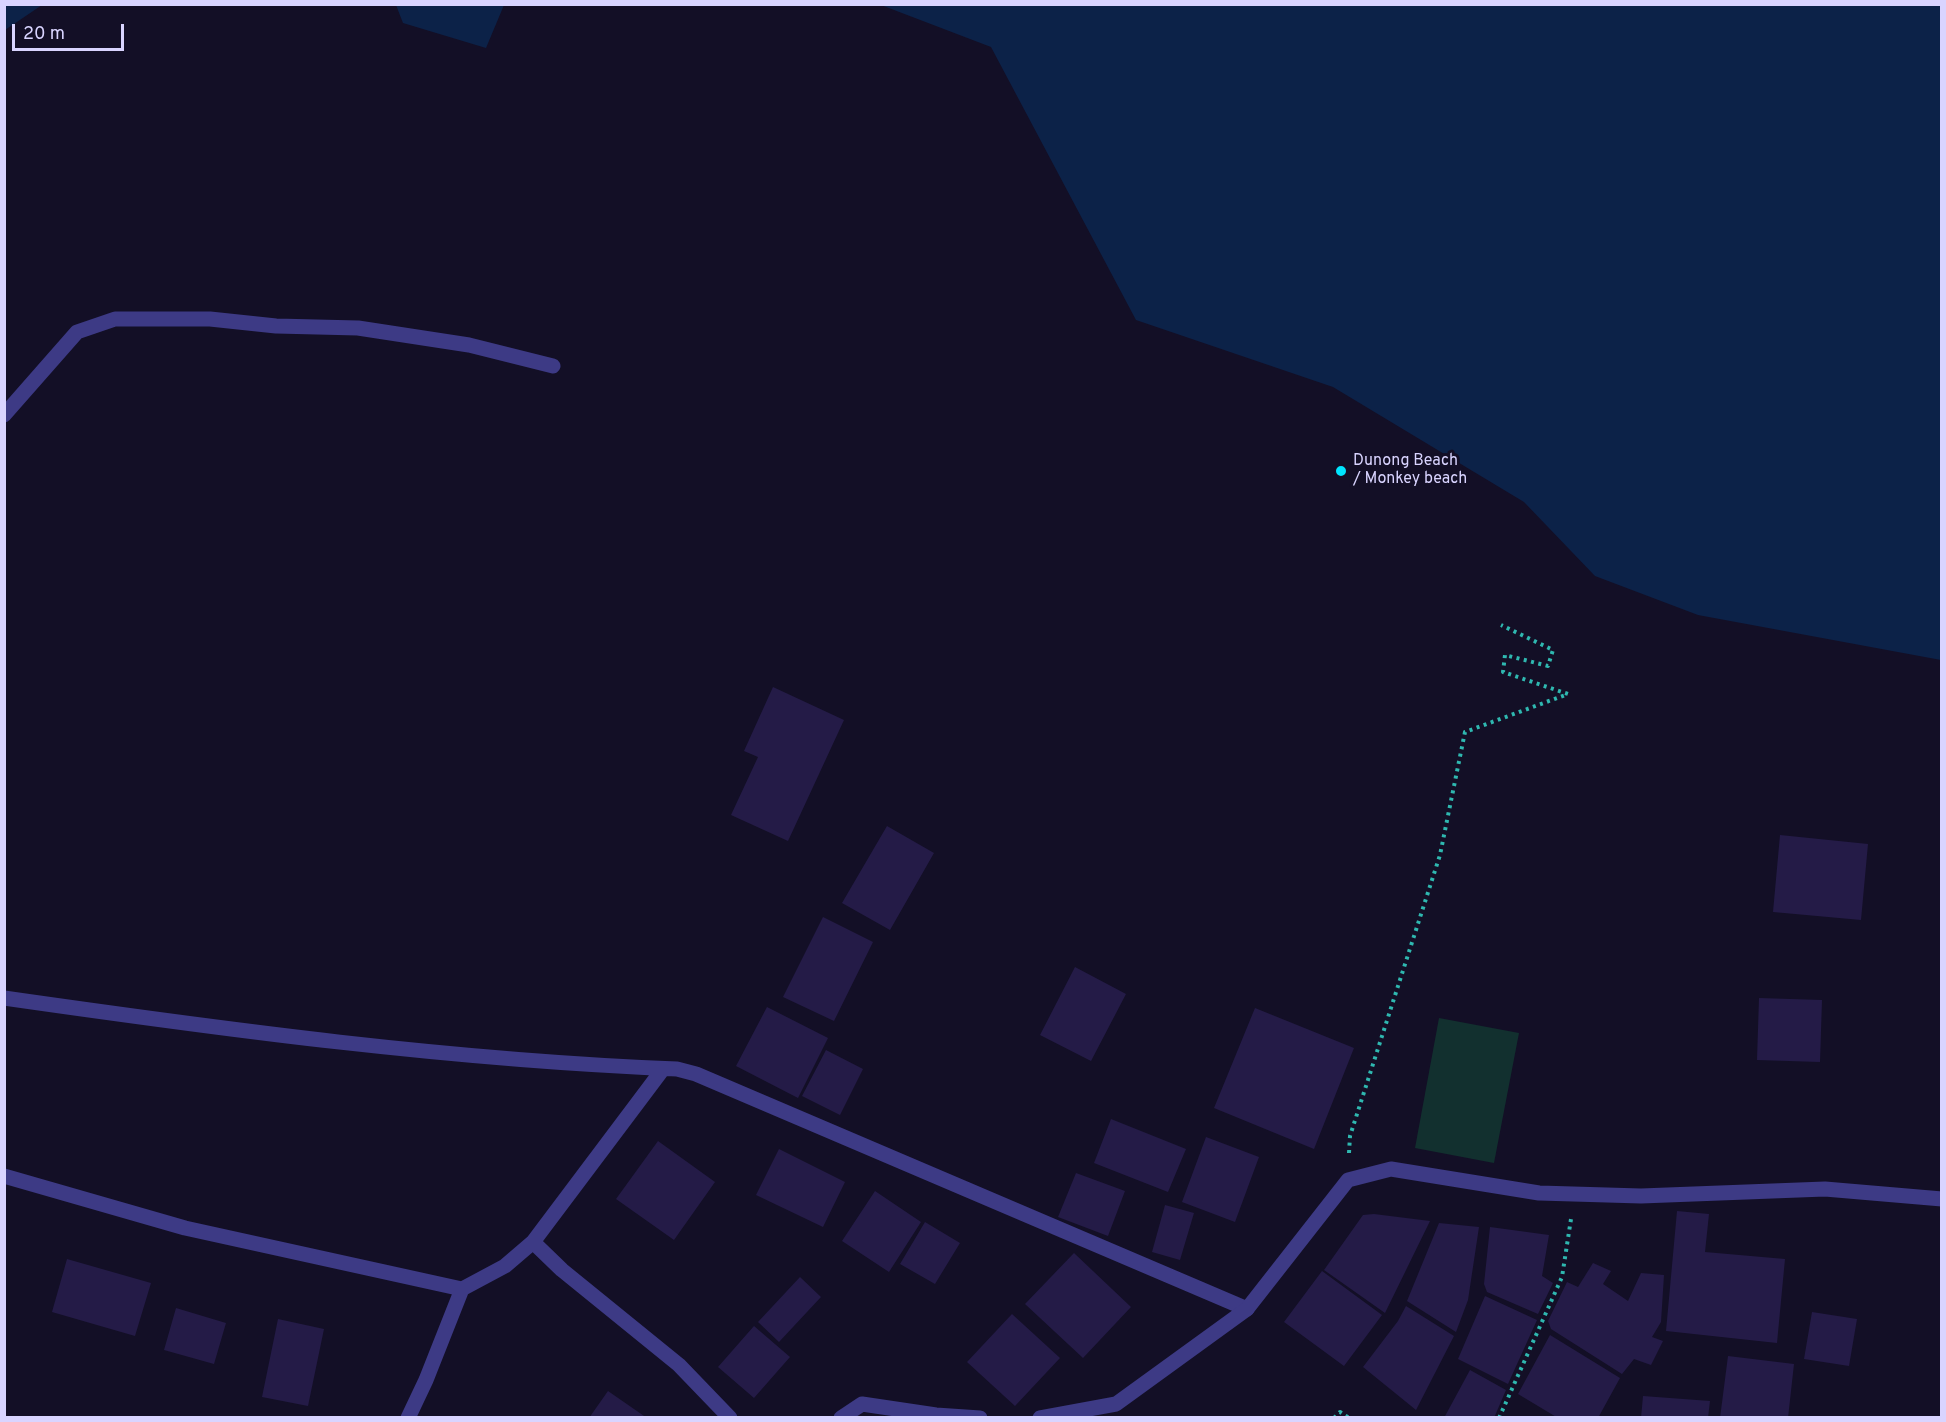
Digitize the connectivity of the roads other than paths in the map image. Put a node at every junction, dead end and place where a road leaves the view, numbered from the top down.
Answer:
1 (553, 366) dead end
2 (4, 415) edge
3 (4, 998) edge
4 (663, 1069) junction
5 (4, 1176) edge
6 (1941, 1199) edge
7 (533, 1242) junction
8 (462, 1289) junction
9 (1247, 1309) junction
10 (408, 1418) edge
11 (730, 1418) edge
12 (841, 1418) edge
13 (980, 1418) edge
14 (1040, 1418) edge

1 - 2 street
3 - 4 street
4 - 7 street
4 - 9 street
5 - 8 street
6 - 9 street
7 - 8 street
7 - 11 street
8 - 10 street
9 - 14 street
12 - 13 street

